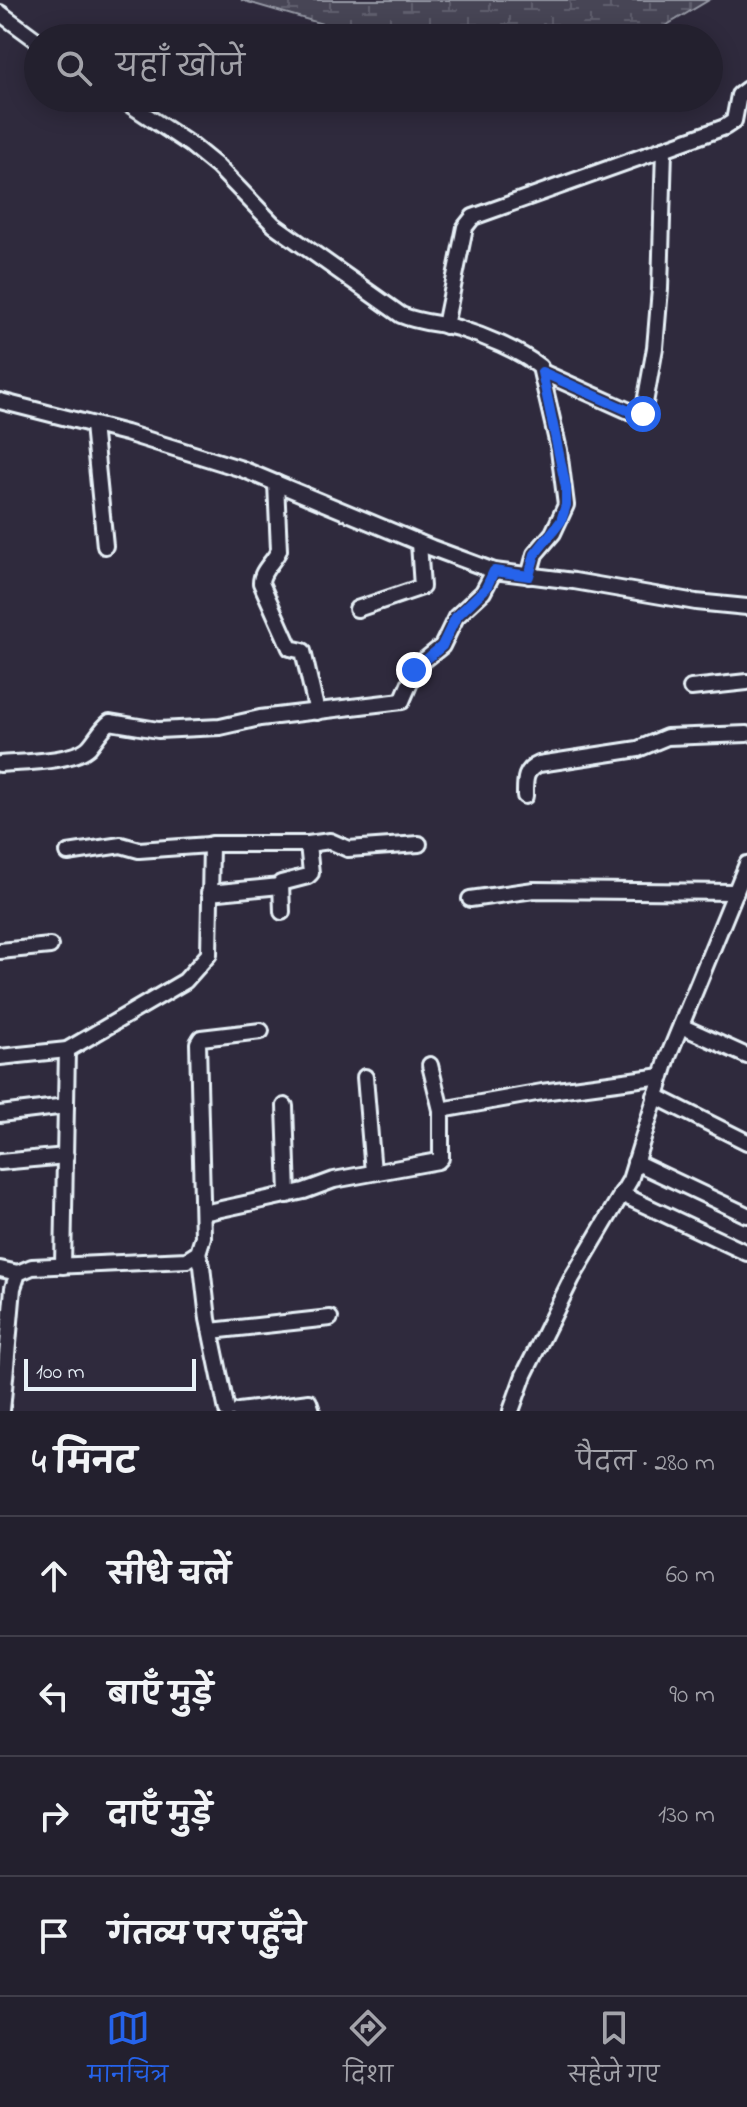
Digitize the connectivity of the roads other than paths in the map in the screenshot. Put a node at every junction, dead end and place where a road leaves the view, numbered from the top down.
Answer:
1 (0, 13) edge
2 (24, 31) edge
3 (747, 89) edge
4 (141, 112) edge
5 (664, 149) junction
6 (445, 326) junction
7 (542, 372) junction
8 (0, 401) edge
9 (93, 425) junction
10 (276, 483) junction
11 (419, 543) junction
12 (105, 546) dead end
13 (494, 571) junction
14 (529, 576) junction
15 (747, 607) edge
16 (357, 609) dead end
17 (747, 682) edge
18 (691, 688) dead end
19 (317, 712) junction
20 (747, 734) edge
21 (0, 764) edge
22 (525, 796) dead end
23 (308, 844) junction
24 (419, 844) dead end
25 (209, 845) junction
26 (68, 853) dead end
27 (747, 864) edge
28 (280, 886) junction
29 (736, 892) junction
30 (209, 893) junction
31 (470, 899) dead end
32 (282, 912) dead end
33 (50, 946) dead end
34 (0, 951) edge
35 (681, 1026) junction
36 (261, 1031) dead end
37 (67, 1050) junction
38 (747, 1056) edge
39 (0, 1057) edge
40 (430, 1065) dead end
41 (662, 1076) junction
42 (365, 1077) dead end
43 (655, 1096) junction
44 (66, 1106) junction
45 (285, 1106) dead end
46 (441, 1110) junction
47 (0, 1114) edge
48 (747, 1142) edge
49 (66, 1156) junction
50 (0, 1162) edge
51 (635, 1162) junction
52 (373, 1172) junction
53 (621, 1194) junction
54 (288, 1195) junction
55 (203, 1213) junction
56 (747, 1215) edge
57 (198, 1253) junction
58 (747, 1253) edge
59 (63, 1266) junction
60 (0, 1269) edge
61 (18, 1273) junction
62 (330, 1318) dead end
63 (211, 1331) junction
64 (4, 1356) edge
65 (248, 1410) edge
66 (2, 1411) edge
67 (227, 1411) edge
68 (312, 1411) edge
69 (511, 1411) edge

1 - 2 street
3 - 5 street
4 - 6 street
5 - 6 street
5 - 7 street
6 - 7 street
7 - 14 street
8 - 9 street
9 - 10 street
9 - 12 street
10 - 11 street
10 - 19 street
11 - 13 street
11 - 16 street
13 - 14 street
13 - 19 street
14 - 15 street
17 - 18 street
19 - 21 street
20 - 22 street
23 - 24 street
23 - 25 street
23 - 28 street
25 - 26 street
25 - 30 street
27 - 29 street
28 - 30 street
28 - 32 street
29 - 31 street
29 - 35 street
30 - 37 street
33 - 34 street
35 - 38 street
35 - 41 street
36 - 55 street
37 - 39 street
37 - 44 street
40 - 46 street
41 - 43 street
41 - 46 street
42 - 52 street
43 - 48 street
43 - 51 street
44 - 47 street
44 - 49 street
45 - 54 street
46 - 52 street
49 - 50 street
49 - 59 street
51 - 53 street
51 - 56 street
52 - 54 street
53 - 58 street
53 - 69 street
54 - 55 street
55 - 57 street
57 - 59 street
57 - 63 street
59 - 61 street
60 - 61 street
61 - 64 street
62 - 63 street
63 - 67 street
64 - 66 street
65 - 68 street

